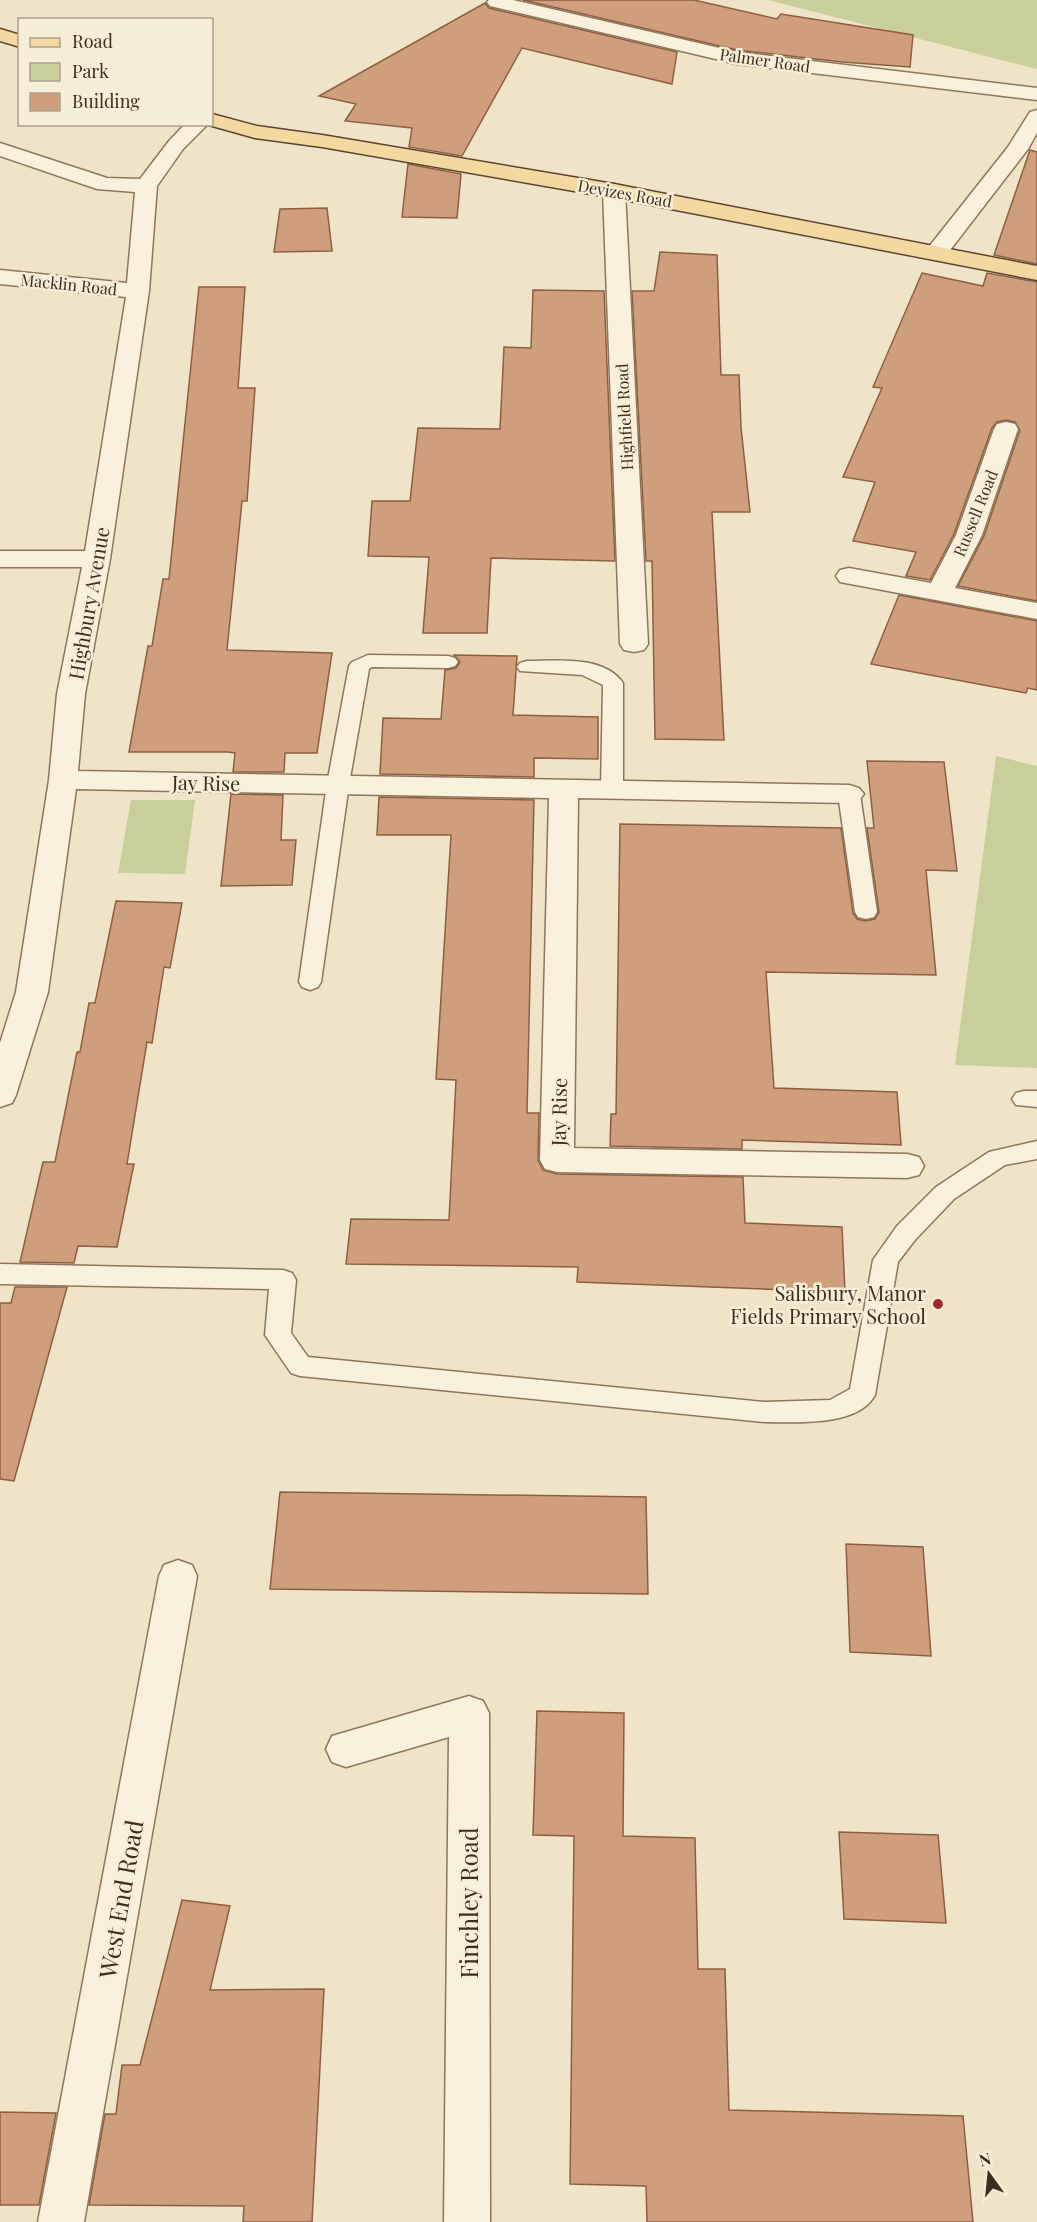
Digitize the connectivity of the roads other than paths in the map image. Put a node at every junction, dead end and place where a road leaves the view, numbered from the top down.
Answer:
1 (497, 2) dead end
2 (0, 35) edge
3 (18, 40) edge
4 (1037, 94) edge
5 (1037, 116) edge
6 (213, 120) edge
7 (196, 126) edge
8 (0, 149) edge
9 (146, 186) junction
10 (614, 191) junction
11 (936, 253) junction
12 (1037, 273) edge
13 (0, 277) edge
14 (138, 291) junction
15 (1006, 429) dead end
16 (0, 559) edge
17 (97, 559) junction
18 (849, 576) dead end
19 (939, 594) junction
20 (1037, 611) edge
21 (634, 644) dead end
22 (448, 662) dead end
23 (527, 667) dead end
24 (63, 780) junction
25 (338, 784) junction
26 (564, 788) junction
27 (612, 789) junction
28 (849, 794) joint
29 (866, 912) dead end
30 (310, 982) dead end
31 (0, 1095) edge
32 (1037, 1150) edge
33 (907, 1166) dead end
34 (0, 1275) edge
35 (178, 1575) dead end
36 (346, 1749) dead end
37 (62, 2222) edge
38 (467, 2222) edge

1 - 4 street, Palmer Road
2 - 3 main road
5 - 11 street
6 - 10 main road, Devizes Road
7 - 9 street
8 - 9 street
9 - 14 street, Highbury Avenue
10 - 11 main road, Devizes Road
10 - 21 street, Highfield Road
11 - 12 main road, Devizes Road
13 - 14 street, Macklin Road
14 - 17 street, Highbury Avenue
15 - 19 street, Russell Road
16 - 17 street
17 - 24 street, Highbury Avenue
18 - 19 street
19 - 20 street
22 - 25 lane
23 - 27 lane
24 - 25 street, Jay Rise
24 - 31 street, Highbury Avenue
25 - 26 street, Jay Rise
25 - 30 lane
26 - 27 street, Jay Rise
26 - 33 street, Jay Rise
27 - 28 street, Jay Rise
28 - 29 lane, Jay Rise
32 - 34 lane
35 - 37 street, West End Road
36 - 38 street, Finchley Road

